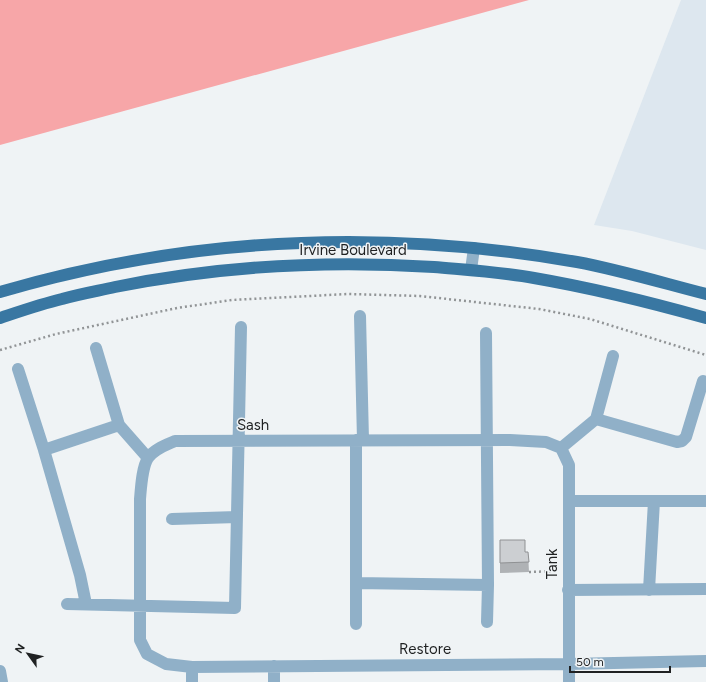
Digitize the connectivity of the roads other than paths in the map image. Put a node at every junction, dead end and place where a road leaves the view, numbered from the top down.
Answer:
1 (474, 248) junction
2 (471, 270) junction
3 (0, 292) edge
4 (706, 294) edge
5 (360, 316) dead end
6 (0, 318) edge
7 (706, 318) edge
8 (241, 327) dead end
9 (486, 333) dead end
10 (96, 348) dead end
11 (613, 356) dead end
12 (18, 369) dead end
13 (703, 381) dead end
14 (596, 419) junction
15 (119, 425) junction
16 (360, 440) junction
17 (488, 440) junction
18 (238, 441) junction
19 (561, 448) junction
20 (44, 450) junction
21 (148, 458) junction
22 (569, 501) junction
23 (654, 501) junction
24 (706, 501) edge
25 (237, 517) junction
26 (172, 519) dead end
27 (356, 583) junction
28 (488, 585) junction
29 (706, 589) edge
30 (568, 590) junction
31 (649, 590) junction
32 (67, 604) dead end
33 (86, 604) junction
34 (140, 606) junction
35 (487, 622) dead end
36 (356, 624) dead end
37 (706, 661) edge
38 (568, 664) junction
39 (192, 666) junction
40 (274, 666) junction
41 (0, 671) edge
42 (2, 682) edge
43 (192, 682) edge
44 (274, 682) edge
45 (569, 682) edge

1 - 2 street
1 - 3 main road, Irvine Boulevard
1 - 4 main road, Irvine Boulevard
2 - 6 main road, Irvine Boulevard
2 - 7 main road, Irvine Boulevard
5 - 16 street
8 - 18 street
9 - 17 street
10 - 15 street
11 - 14 street
12 - 20 street
13 - 14 street
14 - 19 street
15 - 20 street
15 - 21 street
16 - 17 street, Sash
16 - 18 street, Sash
16 - 27 street
17 - 19 street, Sash
17 - 28 street
18 - 21 street, Sash
18 - 25 street
19 - 22 street, Tank
20 - 33 street
21 - 34 street
22 - 23 street
22 - 30 street, Tank
23 - 24 street
23 - 31 street
25 - 26 street
25 - 34 street
27 - 28 street
27 - 36 street
28 - 35 street
29 - 31 street
30 - 31 street
30 - 38 street, Tank
32 - 33 street
33 - 34 street
34 - 39 street, Restore
37 - 38 street, Restore
38 - 40 street, Restore
38 - 45 street, Tank
39 - 40 street, Restore
39 - 43 street
40 - 44 street
41 - 42 street

